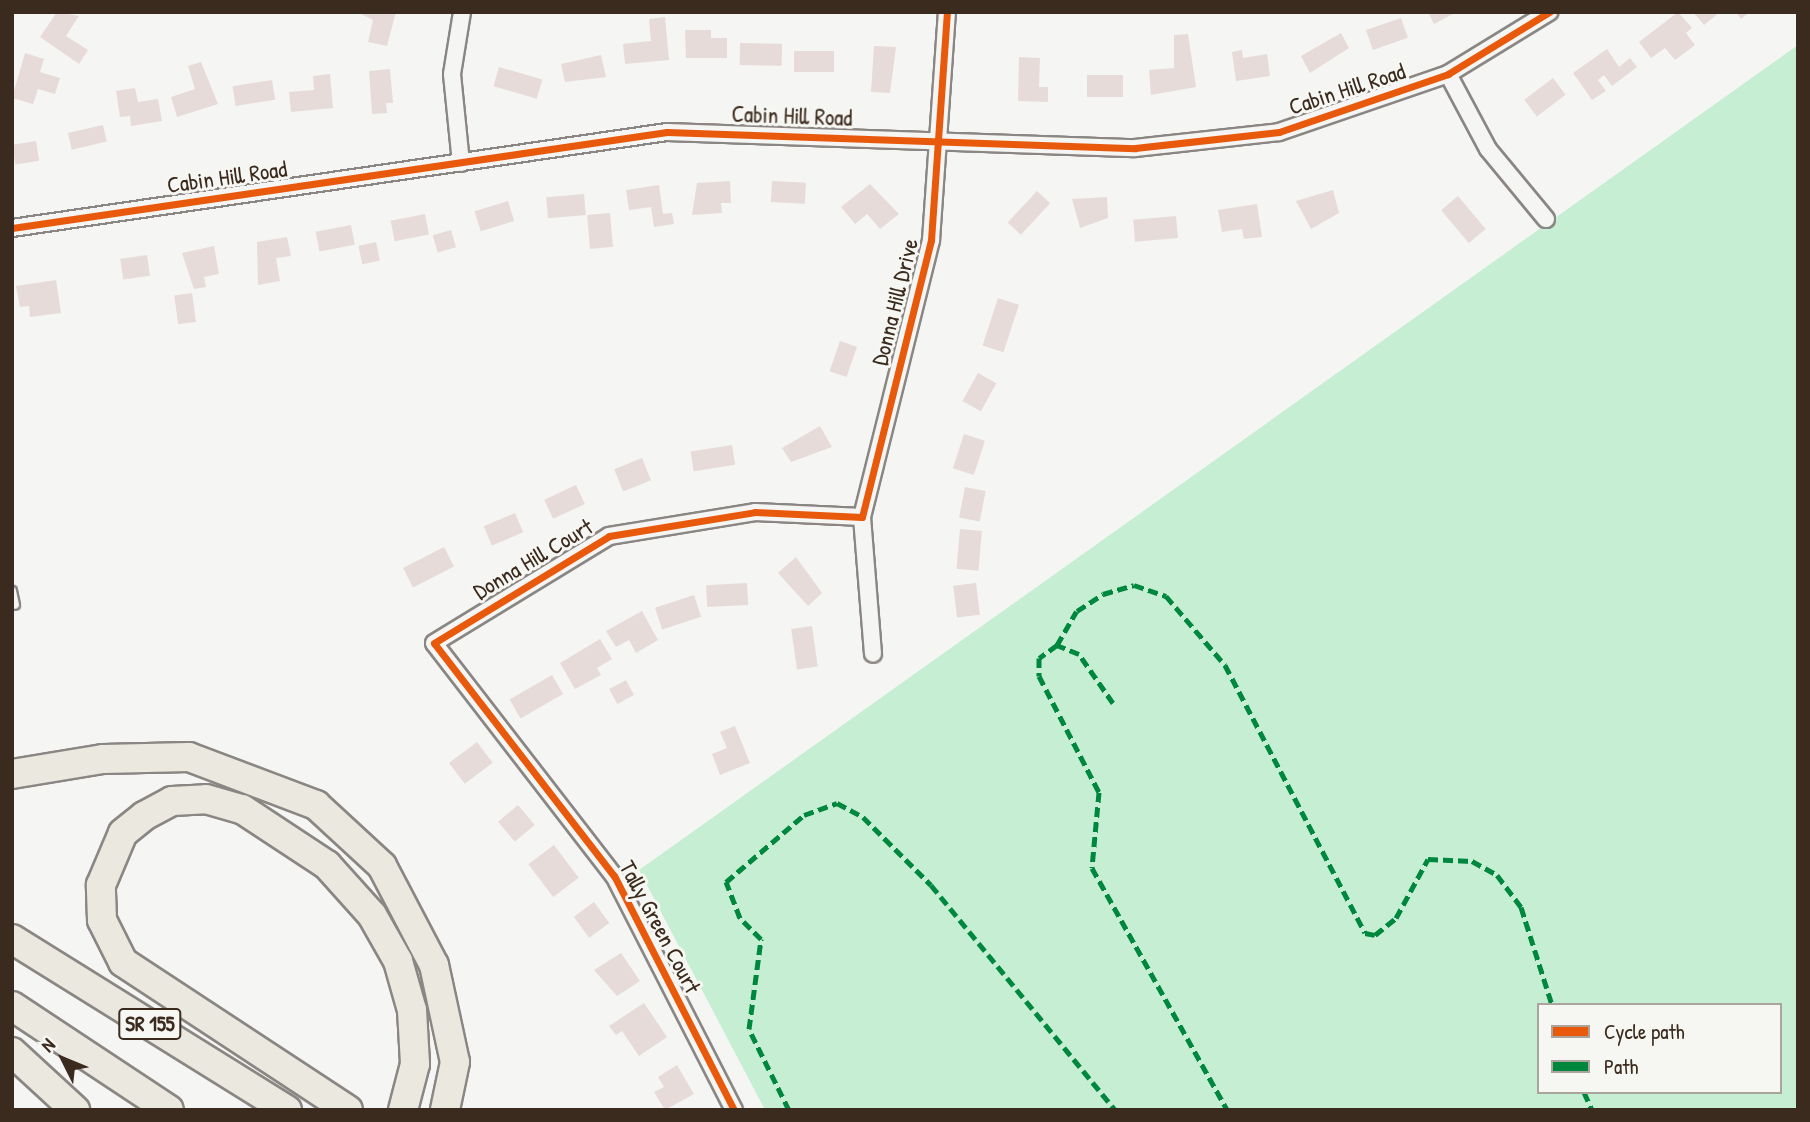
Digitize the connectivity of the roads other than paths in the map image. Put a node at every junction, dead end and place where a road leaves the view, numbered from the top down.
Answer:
1 (463, 12) edge
2 (947, 12) edge
3 (1549, 12) edge
4 (1448, 74) junction
5 (940, 140) junction
6 (461, 163) junction
7 (1546, 219) dead end
8 (12, 228) edge
9 (862, 517) junction
10 (12, 591) edge
11 (15, 605) dead end
12 (873, 654) dead end
13 (458, 674) joint
14 (12, 774) edge
15 (12, 939) edge
16 (12, 1006) edge
17 (12, 1052) edge
18 (75, 1110) edge
19 (169, 1110) edge
20 (287, 1110) edge
21 (348, 1110) edge
22 (403, 1110) edge
23 (445, 1110) edge
24 (734, 1110) edge

1 - 6 street
2 - 5 street, Donna Hill Drive
3 - 4 street, Cabin Hill Road
4 - 5 street, Cabin Hill Road
4 - 7 street
5 - 6 street, Cabin Hill Road
5 - 9 street, Donna Hill Drive
6 - 8 street, Cabin Hill Road
9 - 12 street, Donna Hill Drive
9 - 13 street, Donna Hill Court
10 - 11 lane
13 - 24 street, Tally Green Court
14 - 23 highway
15 - 20 highway, SR 155
16 - 19 highway, SR 155
17 - 18 highway
21 - 22 highway

